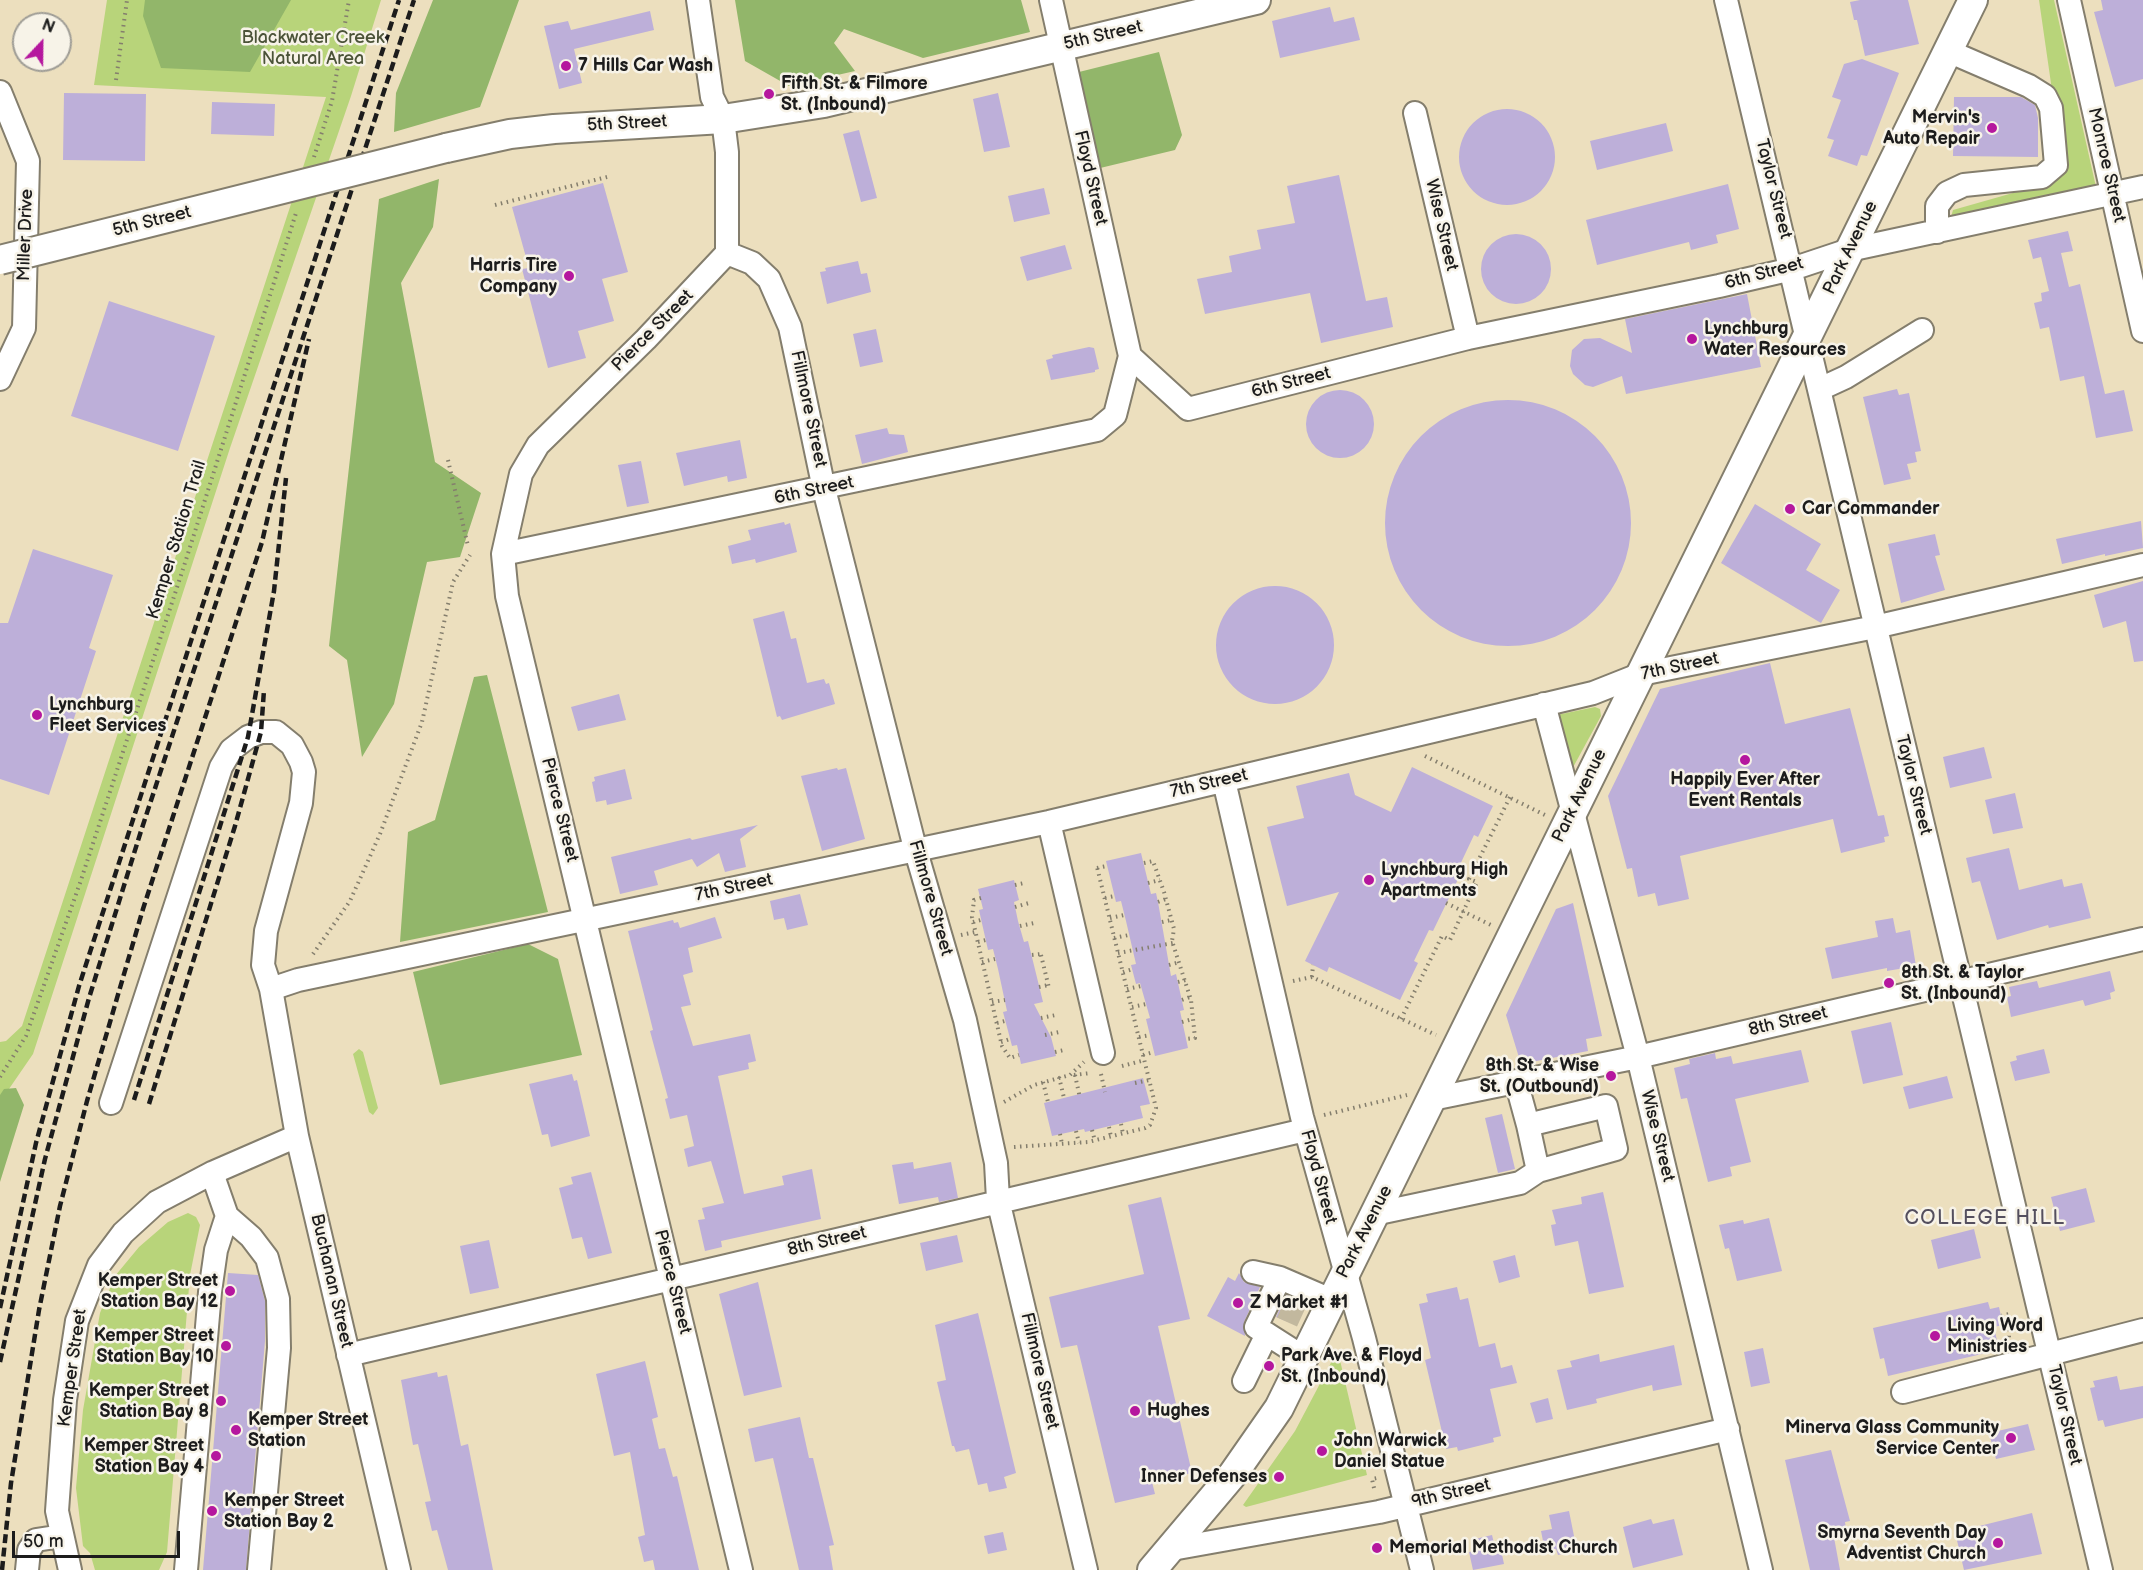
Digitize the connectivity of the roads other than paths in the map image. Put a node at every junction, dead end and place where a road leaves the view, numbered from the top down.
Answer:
1 (698, 0) edge
2 (1052, 0) edge
3 (1256, 0) edge
4 (1726, 0) edge
5 (1973, 0) edge
6 (2069, 0) edge
7 (1060, 46) junction
8 (1948, 51) junction
9 (0, 92) edge
10 (1414, 113) dead end
11 (723, 119) junction
12 (2143, 187) edge
13 (2113, 194) junction
14 (1937, 232) junction
15 (1849, 250) junction
16 (727, 254) junction
17 (0, 260) edge
18 (1792, 268) junction
19 (1922, 330) dead end
20 (2143, 331) edge
21 (1468, 338) junction
22 (1809, 338) junction
23 (1130, 356) junction
24 (0, 379) edge
25 (1820, 389) junction
26 (824, 489) junction
27 (503, 554) junction
28 (2143, 565) edge
29 (1875, 627) junction
30 (1641, 674) junction
31 (1544, 704) junction
32 (1224, 781) junction
33 (1559, 813) junction
34 (1049, 822) junction
35 (915, 848) junction
36 (585, 920) junction
37 (2143, 939) edge
38 (1961, 982) junction
39 (271, 989) junction
40 (1638, 1057) junction
41 (1097, 1061) road end
42 (1516, 1082) junction
43 (1419, 1097) junction
44 (111, 1103) dead end
45 (1528, 1125) junction
46 (1305, 1130) junction
47 (297, 1136) junction
48 (1538, 1170) junction
49 (212, 1173) junction
50 (998, 1200) junction
51 (1374, 1214) junction
52 (227, 1216) junction
53 (1253, 1272) dead end
54 (1344, 1272) junction
55 (671, 1278) junction
56 (1280, 1278) junction
57 (1331, 1300) junction
58 (2143, 1330) edge
59 (1277, 1332) junction
60 (348, 1355) junction
61 (2050, 1355) junction
62 (1303, 1358) junction
63 (1244, 1381) dead end
64 (1903, 1392) dead end
65 (1728, 1429) junction
66 (1407, 1504) junction
67 (62, 1536) junction
68 (1172, 1549) junction
69 (27, 1570) edge
70 (70, 1570) edge
71 (186, 1570) edge
72 (258, 1570) edge
73 (399, 1570) edge
74 (741, 1570) edge
75 (1086, 1570) edge
76 (1152, 1570) edge
77 (1422, 1570) edge
78 (1761, 1570) edge
79 (2101, 1570) edge

1 - 11 street
2 - 7 street, Floyd Street
3 - 7 main road, 5th Street
4 - 18 street, Taylor Street
5 - 8 main road, Park Avenue
6 - 13 street, Monroe Street
7 - 11 main road, 5th Street
7 - 23 street, Floyd Street
8 - 14 street
8 - 15 main road, Park Avenue
9 - 24 street, Miller Drive
10 - 21 street, Wise Street
11 - 16 street
11 - 17 main road, 5th Street, bridge
12 - 13 street, 6th Street
13 - 14 street, 6th Street
13 - 20 street, Monroe Street
14 - 15 street, 6th Street
15 - 18 street, 6th Street
15 - 22 main road, Park Avenue
16 - 26 street, Fillmore Street
16 - 27 street, Pierce Street
18 - 21 street, 6th Street
18 - 22 street, Taylor Street
19 - 25 street
21 - 23 street, 6th Street
22 - 25 street, Taylor Street
22 - 30 main road, Park Avenue
23 - 26 street, 6th Street
25 - 29 street, Taylor Street
26 - 27 street, 6th Street
26 - 35 street, Fillmore Street
27 - 36 street, Pierce Street
28 - 29 street, 7th Street
29 - 30 street, 7th Street
29 - 38 street, Taylor Street
30 - 31 street, 7th Street
30 - 33 main road, Park Avenue
31 - 32 street, 7th Street
31 - 33 street, Wise Street
32 - 34 street, 7th Street
32 - 46 street, Floyd Street
33 - 40 street, Wise Street
33 - 43 main road, Park Avenue
34 - 35 street, 7th Street
34 - 41 street
35 - 36 street, 7th Street
35 - 50 street, Fillmore Street
36 - 39 street, 7th Street
36 - 55 street, Pierce Street
37 - 38 street, 8th Street
38 - 40 street, 8th Street
38 - 61 street, Taylor Street
39 - 44 street, Buchanan Street
39 - 47 street, Buchanan Street
40 - 42 street, 8th Street
40 - 65 street, Wise Street
42 - 43 street, 8th Street
42 - 45 street
43 - 51 main road, Park Avenue
45 - 48 street
45 - 48 street
46 - 50 street, 8th Street
46 - 54 street, Floyd Street
47 - 49 street, Kemper Street
47 - 60 street, Buchanan Street
48 - 51 street
49 - 52 street
49 - 67 street, Kemper Street
50 - 55 street, 8th Street
50 - 75 street, Fillmore Street
51 - 54 main road, Park Avenue
52 - 71 street
52 - 72 street
53 - 56 street
54 - 57 main road, Park Avenue
54 - 66 street, Floyd Street
55 - 60 street, 8th Street
55 - 74 street, Pierce Street
56 - 57 street
56 - 59 street
57 - 62 main road, Park Avenue
58 - 61 street
59 - 62 street
59 - 63 street
60 - 73 street, Buchanan Street
61 - 64 street
61 - 79 street, Taylor Street
62 - 68 main road, Park Avenue
65 - 66 street, 9th Street
65 - 78 street, Wise Street
66 - 68 street, 9th Street
66 - 77 street, Floyd Street
67 - 69 street
67 - 70 street, Kemper Street
68 - 76 main road, Park Avenue

